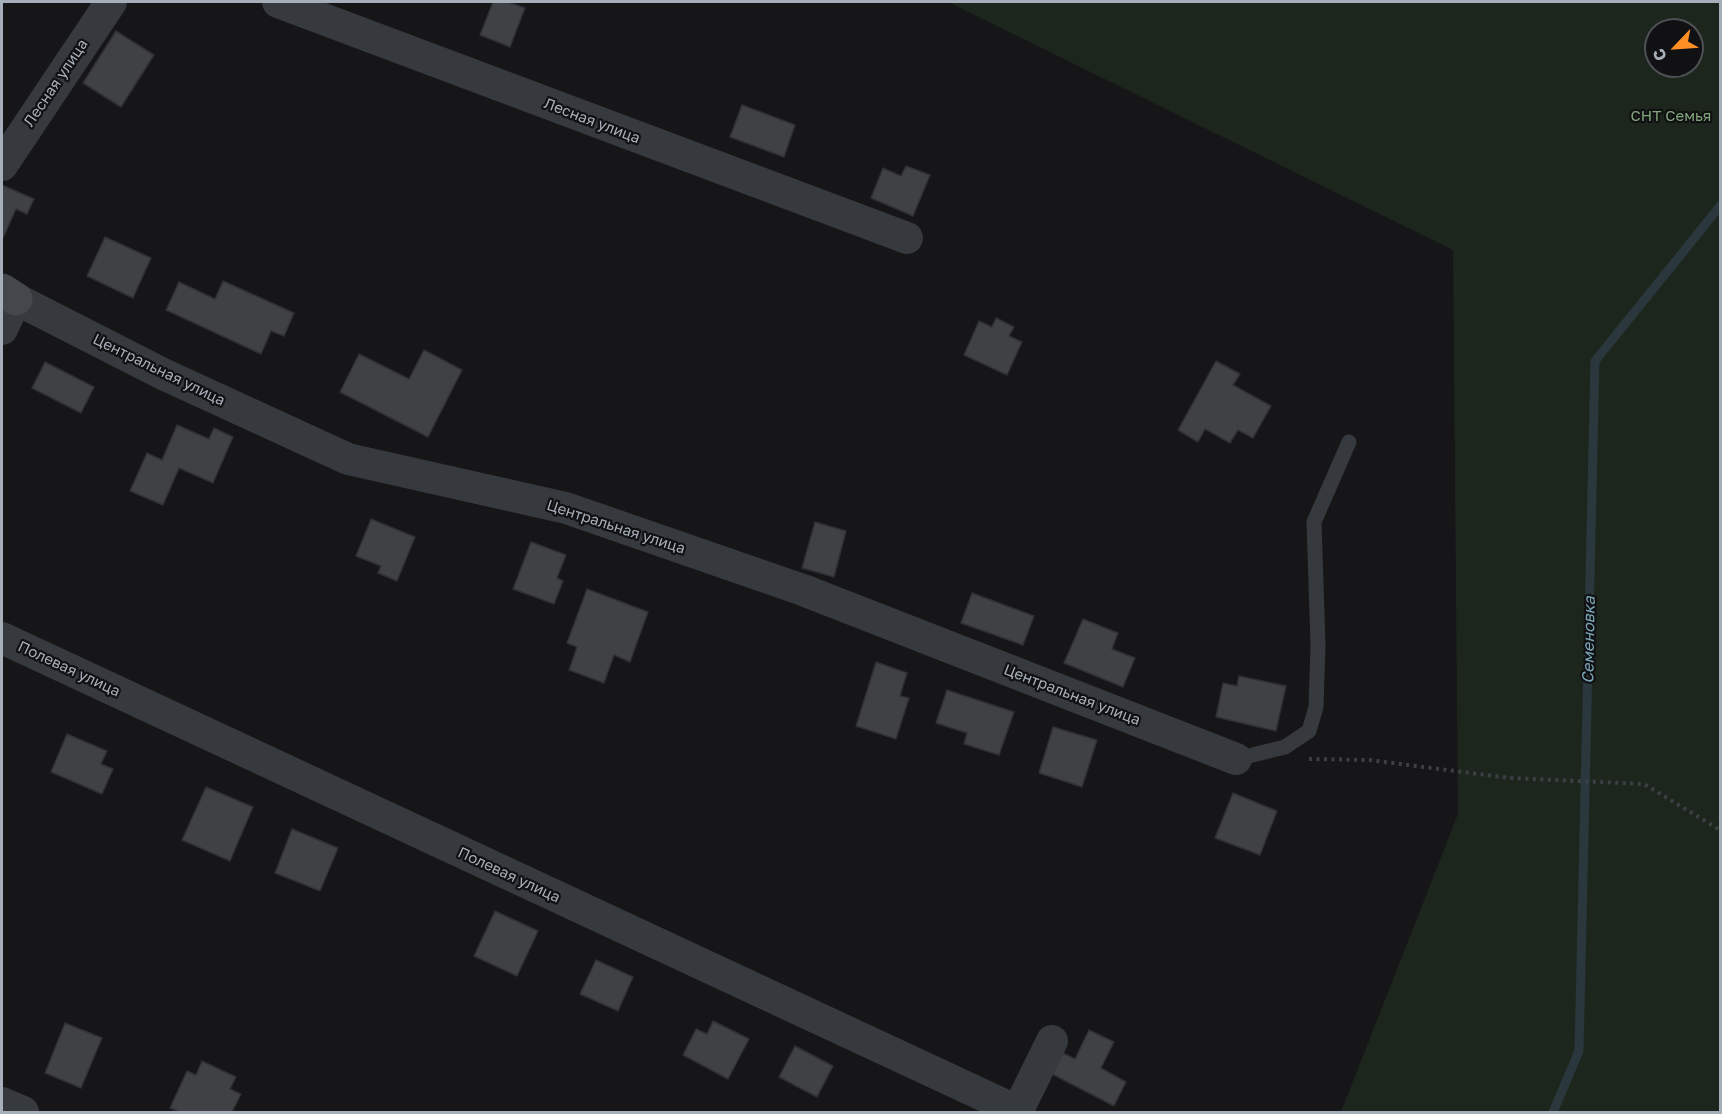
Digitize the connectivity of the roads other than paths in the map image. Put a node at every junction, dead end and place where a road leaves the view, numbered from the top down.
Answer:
1 (111, 2) edge
2 (278, 2) edge
3 (2, 165) edge
4 (907, 238) dead end
5 (9, 295) edge
6 (2, 328) edge
7 (1349, 442) dead end
8 (2, 638) edge
9 (1236, 759) joint
10 (1052, 1041) dead end
11 (2, 1103) edge
12 (1017, 1112) edge
13 (23, 1113) edge

1 - 3 street, Лесная улица
2 - 4 street, Лесная улица
5 - 6 street
5 - 9 street, Центральная улица
7 - 9 lane
8 - 12 street, Полевая улица
10 - 12 street, Полевая улица
11 - 13 street

